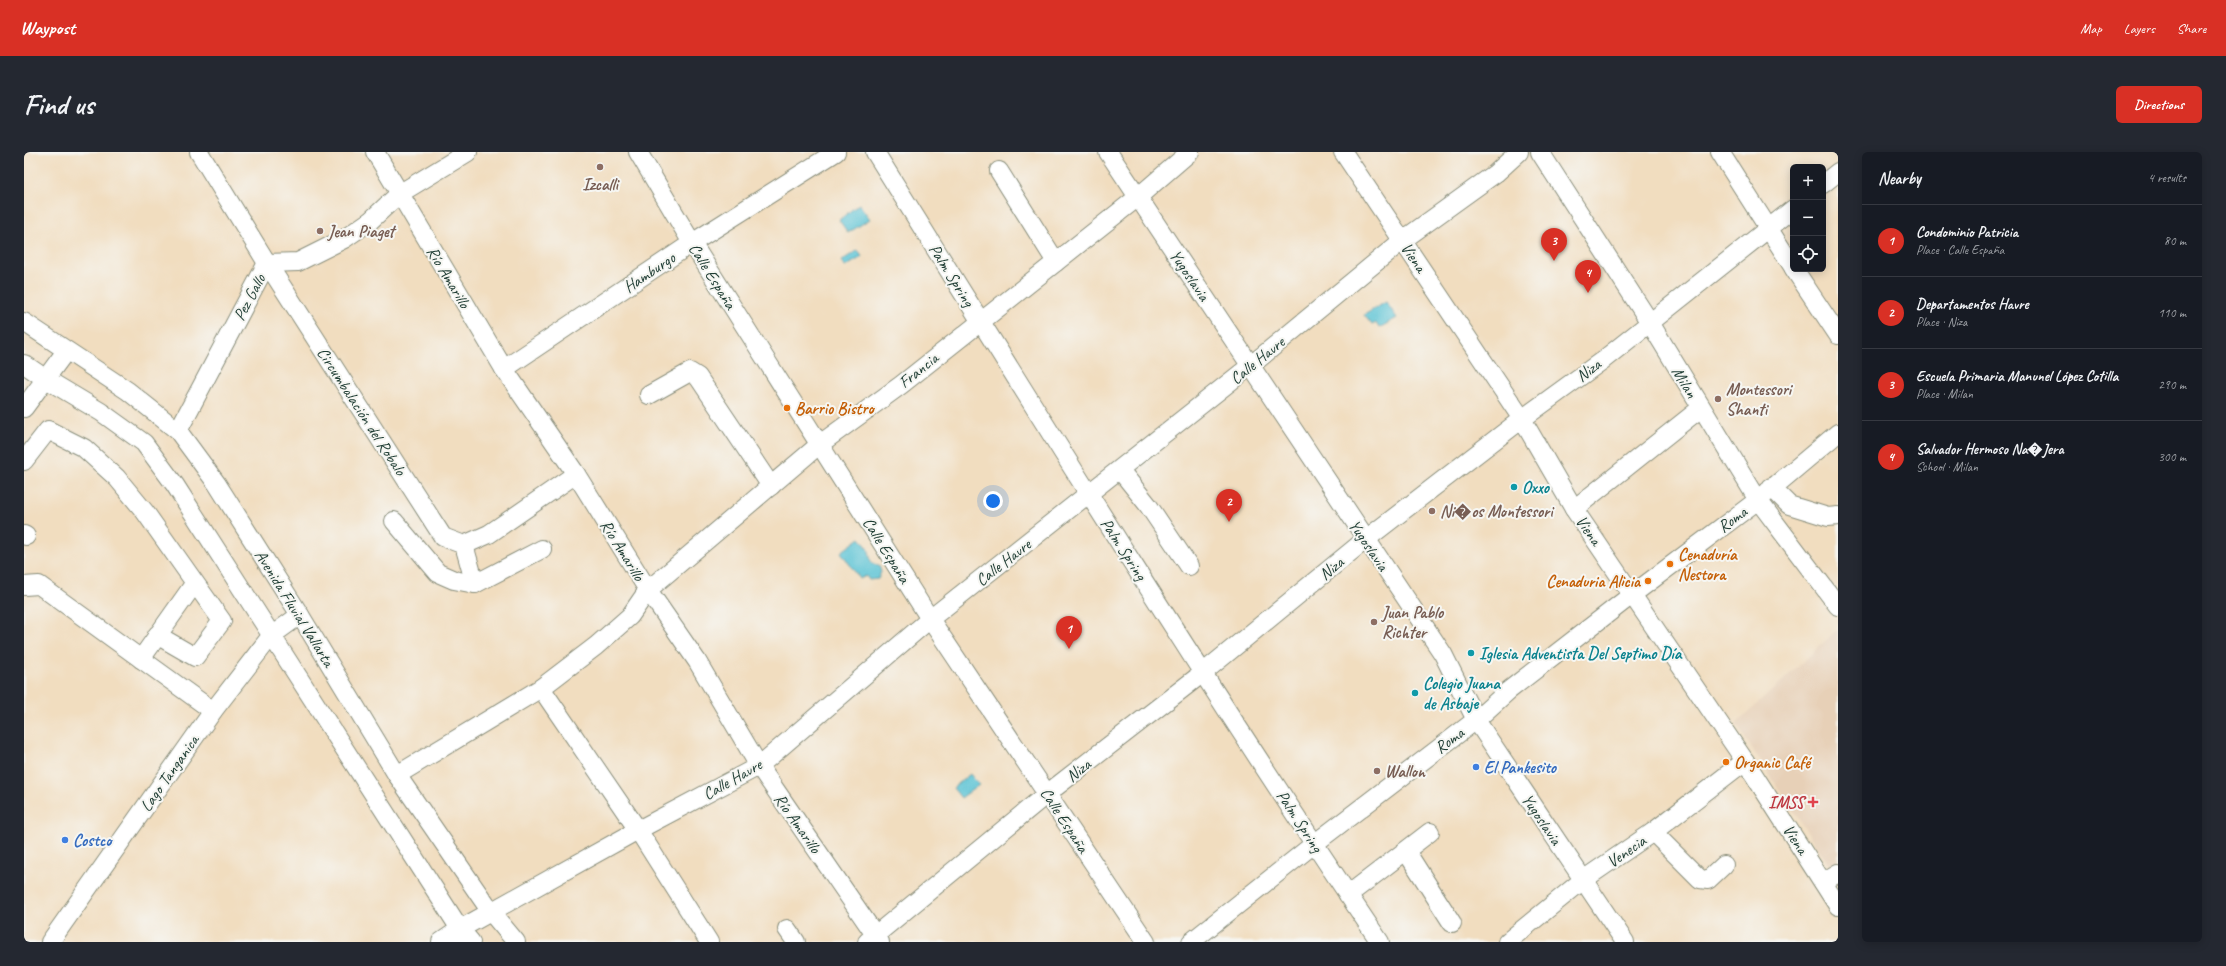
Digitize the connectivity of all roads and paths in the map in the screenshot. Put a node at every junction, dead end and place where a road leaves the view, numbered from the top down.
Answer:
1 (199, 152) edge
2 (375, 152) edge
3 (468, 152) edge
4 (638, 152) edge
5 (836, 152) edge
6 (875, 152) edge
7 (1108, 152) edge
8 (1190, 152) edge
9 (1343, 152) edge
10 (1519, 152) edge
11 (1540, 152) edge
12 (1720, 152) edge
13 (999, 171) dead end
14 (1838, 172) edge
15 (1826, 182) edge
16 (399, 194) junction
17 (1138, 197) junction
18 (1790, 211) edge
19 (1768, 229) junction
20 (1403, 240) junction
21 (692, 243) junction
22 (1056, 262) junction
23 (1790, 262) edge
24 (267, 263) junction
25 (1797, 272) edge
26 (980, 320) junction
27 (1649, 321) junction
28 (24, 322) edge
29 (1838, 335) edge
30 (66, 351) junction
31 (24, 364) edge
32 (1250, 366) junction
33 (504, 369) junction
34 (46, 379) junction
35 (649, 395) dead end
36 (24, 408) edge
37 (1701, 408) junction
38 (1522, 419) junction
39 (178, 431) junction
40 (1838, 433) edge
41 (820, 444) junction
42 (24, 461) edge
43 (1120, 470) junction
44 (576, 474) junction
45 (771, 486) junction
46 (1771, 486) junction
47 (1089, 494) junction
48 (1758, 500) junction
49 (1574, 508) junction
50 (1838, 516) edge
51 (394, 521) dead end
52 (1365, 540) junction
53 (464, 545) junction
54 (542, 549) dead end
55 (1189, 566) dead end
56 (194, 584) junction
57 (475, 584) junction
58 (24, 586) edge
59 (648, 590) junction
60 (1633, 594) junction
61 (1838, 606) edge
62 (300, 615) junction
63 (930, 619) junction
64 (158, 635) junction
65 (271, 636) junction
66 (141, 659) junction
67 (1204, 672) junction
68 (541, 688) junction
69 (213, 711) junction
70 (1476, 720) junction
71 (1745, 761) junction
72 (759, 766) junction
73 (397, 775) junction
74 (1048, 793) junction
75 (638, 830) junction
76 (1430, 832) dead end
77 (1653, 832) junction
78 (1314, 844) junction
79 (1406, 851) junction
80 (1724, 865) dead end
81 (1831, 877) edge
82 (1583, 880) junction
83 (1348, 895) junction
84 (1838, 906) edge
85 (490, 912) junction
86 (1452, 922) dead end
87 (465, 935) edge
88 (874, 940) edge
89 (50, 942) edge
90 (441, 942) edge
91 (516, 942) edge
92 (709, 942) edge
93 (1146, 942) edge
94 (1191, 942) edge
95 (1380, 942) edge
96 (1507, 942) edge
97 (1625, 942) edge

1 - 24 street, Circumbalación del Robalo
2 - 16 street, Río Amarillo
3 - 16 street, Pez Gallo
4 - 21 street, Calle España
5 - 21 street, Hamburgo
6 - 26 street, Palm Spring
7 - 17 street, Yugoslavia
8 - 17 street, Francia
9 - 20 street, Viena
10 - 20 street, Calle Havre
11 - 27 street, Milan
12 - 19 street
13 - 22 street
14 - 15 street
16 - 24 street, Pez Gallo
16 - 33 street, Río Amarillo
17 - 22 street, Francia
17 - 32 street, Yugoslavia
18 - 19 street, Niza
19 - 23 street
19 - 27 street, Niza
20 - 32 street, Calle Havre
20 - 38 street, Viena
21 - 33 street, Hamburgo
21 - 41 street, Calle España
22 - 26 street, Francia
24 - 39 street, Pez Gallo
24 - 53 street, Circumbalación del Robalo
25 - 29 street
26 - 41 street, Francia
26 - 47 street, Palm Spring
27 - 37 street, Milan
27 - 38 street, Niza
28 - 30 street, Avenida Fluvial Vallarta
30 - 34 street
30 - 39 street, Avenida Fluvial Vallarta
31 - 34 street, Avenida Fluvial Vallarta
32 - 43 street, Calle Havre
32 - 52 street, Yugoslavia
33 - 44 street, Río Amarillo
34 - 36 street
34 - 65 street, Avenida Fluvial Vallarta
35 - 45 street
37 - 48 street, Milan
37 - 49 street
38 - 49 street, Viena
38 - 52 street, Niza
39 - 62 street, Avenida Fluvial Vallarta
40 - 46 street, Roma
41 - 45 street, Francia
41 - 63 street, Calle España
42 - 56 street
43 - 47 street, Calle Havre
43 - 55 street
44 - 53 street
44 - 59 street, Río Amarillo
45 - 59 street, Francia
46 - 48 street, Roma
46 - 50 street
47 - 63 street, Calle Havre
47 - 67 street, Palm Spring
48 - 60 street, Roma
48 - 61 street, Milan
49 - 60 street, Viena
51 - 57 street
52 - 67 street, Niza
52 - 70 street, Yugoslavia
53 - 57 street
54 - 57 street
56 - 64 street
56 - 64 street
58 - 66 street
59 - 68 street, Francia
59 - 72 street, Río Amarillo
60 - 70 street, Roma
60 - 71 street, Viena
62 - 65 street, Lago Tanganica
62 - 73 street, Avenida Fluvial Vallarta
63 - 72 street, Calle Havre
63 - 74 street, Calle España
64 - 66 street
65 - 69 street, Lago Tanganica
65 - 87 street, Avenida Fluvial Vallarta
66 - 69 street
67 - 74 street, Niza
67 - 78 street, Palm Spring
68 - 73 street, Francia
68 - 75 street
69 - 89 street, Lago Tanganica
70 - 78 street, Roma
70 - 82 street, Yugoslavia
71 - 77 street, Venecia
71 - 81 street, Viena
72 - 75 street, Calle Havre
72 - 88 street, Río Amarillo
73 - 85 street, Avenida Fluvial Vallarta
74 - 88 street, Niza
74 - 93 street, Calle España
75 - 85 street, Calle Havre
75 - 92 street
76 - 79 street
77 - 80 street
77 - 82 street, Venecia
78 - 83 street, Palm Spring
78 - 94 street, Roma
79 - 83 street
79 - 86 street
81 - 84 street, Viena
82 - 96 street, Venecia
82 - 97 street, Yugoslavia
83 - 95 street, Palm Spring
85 - 87 street, Calle Havre
85 - 91 street, Avenida Fluvial Vallarta
87 - 90 street, Calle Havre

